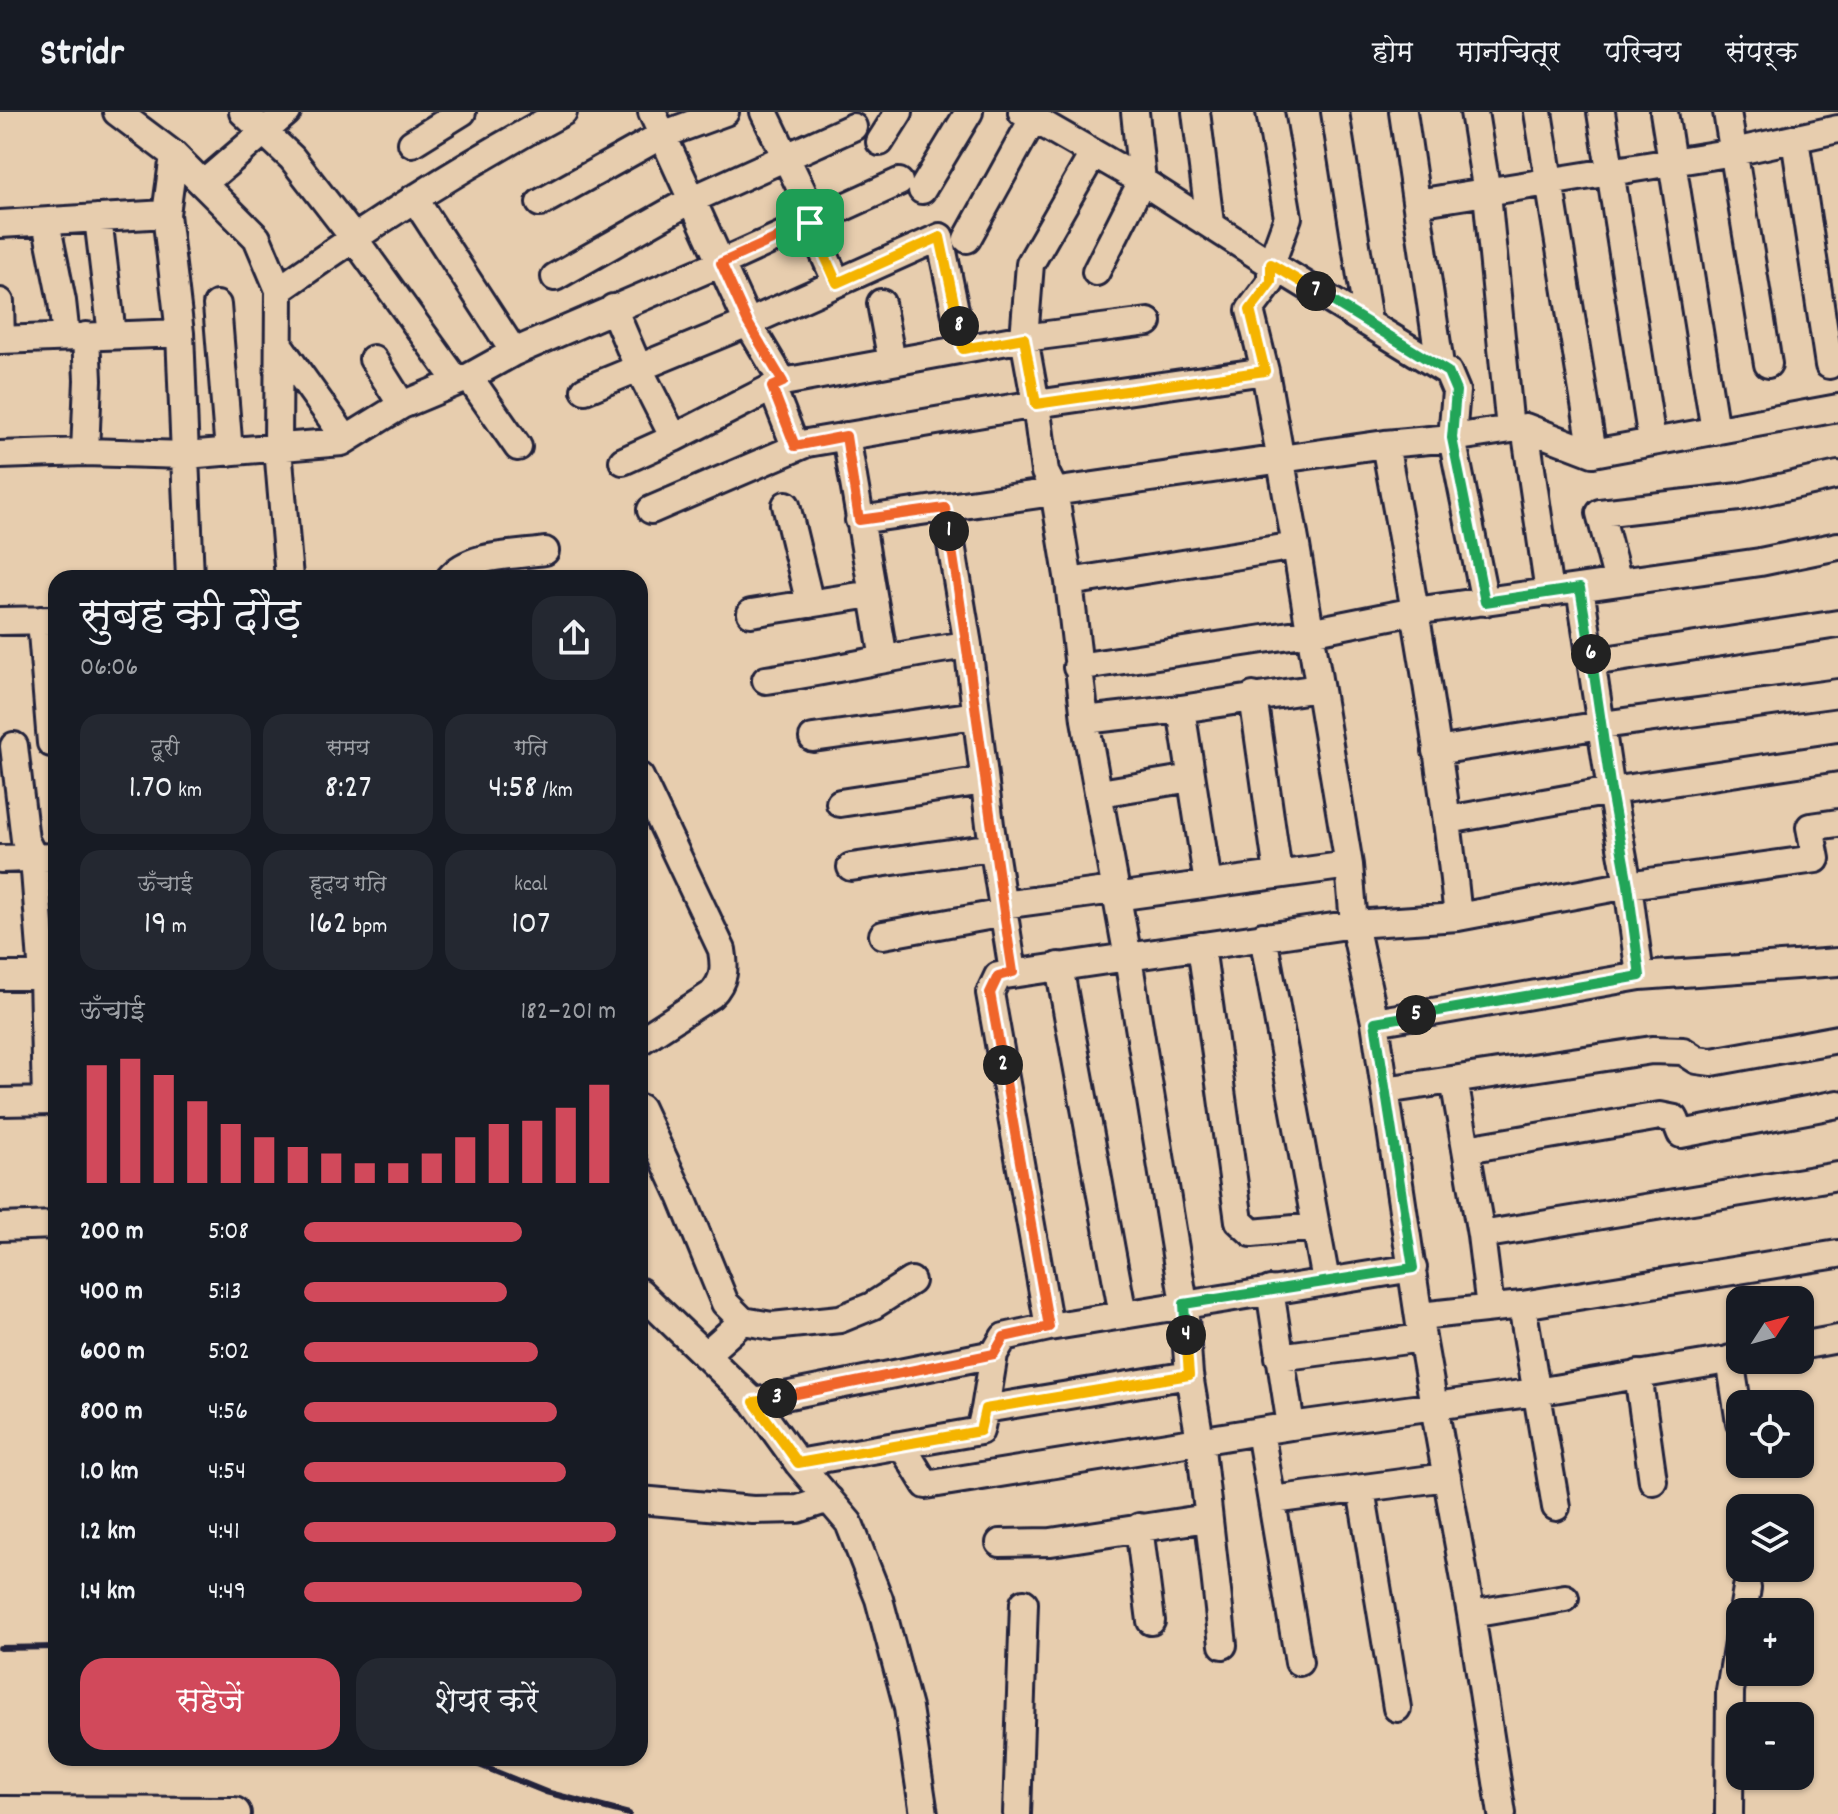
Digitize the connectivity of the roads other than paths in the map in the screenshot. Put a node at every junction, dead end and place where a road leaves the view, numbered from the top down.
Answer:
1 (117, 112) edge
2 (243, 112) edge
3 (287, 112) edge
4 (462, 112) edge
5 (725, 112) edge
6 (764, 112) edge
7 (899, 112) edge
8 (969, 112) edge
9 (1135, 112) edge
10 (1196, 112) edge
11 (1270, 112) edge
12 (1335, 112) edge
13 (1403, 112) edge
14 (1474, 112) edge
15 (1538, 112) edge
16 (1601, 112) edge
17 (1664, 112) edge
18 (1727, 112) edge
19 (1028, 115) edge
20 (546, 116) edge
21 (657, 123) edge
22 (1064, 125) edge
23 (853, 127) dead end
24 (1838, 129) edge
25 (264, 130) junction
26 (1795, 139) junction
27 (880, 142) dead end
28 (412, 143) dead end
29 (1734, 152) junction
30 (1093, 154) junction
31 (174, 155) junction
32 (786, 159) junction
33 (1671, 161) junction
34 (1610, 171) junction
35 (1142, 181) junction
36 (1548, 183) junction
37 (203, 184) junction
38 (1487, 193) junction
39 (414, 198) junction
40 (691, 200) junction
41 (540, 203) dead end
42 (1417, 203) junction
43 (166, 214) junction
44 (98, 218) junction
45 (46, 222) junction
46 (813, 222) junction
47 (1210, 223) junction
48 (0, 224) edge
49 (353, 237) junction
50 (967, 239) dead end
51 (721, 263) junction
52 (1271, 264) junction
53 (1096, 272) dead end
54 (555, 277) dead end
55 (837, 283) junction
56 (279, 290) junction
57 (0, 302) edge
58 (881, 303) dead end
59 (217, 305) dead end
60 (613, 308) junction
61 (1368, 321) junction
62 (1148, 322) dead end
63 (748, 323) junction
64 (180, 333) junction
65 (112, 335) junction
66 (76, 337) junction
67 (1024, 338) junction
68 (0, 340) edge
69 (279, 345) junction
70 (963, 349) junction
71 (514, 352) junction
72 (373, 359) dead end
73 (892, 362) junction
74 (1768, 364) dead end
75 (1440, 365) junction
76 (1829, 365) dead end
77 (639, 369) junction
78 (1265, 371) junction
79 (463, 378) junction
80 (778, 385) junction
81 (585, 390) dead end
82 (1036, 404) junction
83 (402, 405) junction
84 (1838, 408) edge
85 (1519, 428) junction
86 (1715, 431) junction
87 (846, 436) junction
88 (674, 438) junction
89 (1452, 438) junction
90 (346, 439) junction
91 (1652, 441) junction
92 (1385, 444) junction
93 (795, 446) junction
94 (518, 447) dead end
95 (278, 448) junction
96 (85, 452) junction
97 (229, 452) junction
98 (1593, 453) junction
99 (0, 455) edge
100 (186, 455) junction
101 (1281, 459) junction
102 (623, 461) dead end
103 (1838, 475) edge
104 (1054, 490) junction
105 (786, 505) dead end
106 (945, 508) junction
107 (651, 510) dead end
108 (859, 520) junction
109 (1296, 546) junction
110 (1838, 546) edge
111 (545, 551) dead end
112 (190, 570) edge
113 (288, 570) edge
114 (458, 570) edge
115 (1069, 582) junction
116 (1618, 582) junction
117 (1580, 588) junction
118 (1549, 593) junction
119 (872, 594) junction
120 (1485, 602) junction
121 (810, 604) junction
122 (1415, 611) junction
123 (751, 613) dead end
124 (48, 620) edge
125 (0, 621) edge
126 (1838, 624) edge
127 (1310, 632) junction
128 (968, 645) junction
129 (884, 659) junction
130 (1592, 662) junction
131 (1077, 667) junction
132 (766, 680) dead end
133 (1318, 688) junction
134 (1838, 693) edge
135 (1253, 696) junction
136 (1181, 709) junction
137 (976, 715) junction
138 (1085, 720) junction
139 (1602, 725) junction
140 (813, 738) dead end
141 (48, 743) edge
142 (7, 746) edge
143 (1436, 751) junction
144 (1838, 757) edge
145 (1191, 778) junction
146 (984, 781) junction
147 (1611, 791) junction
148 (1100, 793) junction
149 (648, 794) edge
150 (840, 803) dead end
151 (1448, 820) junction
152 (1838, 823) edge
153 (993, 847) junction
154 (45, 858) edge
155 (0, 859) edge
156 (1349, 865) junction
157 (851, 867) dead end
158 (1278, 874) junction
159 (1208, 884) junction
160 (1628, 885) junction
161 (1115, 894) junction
162 (1003, 909) junction
163 (1458, 917) junction
164 (1354, 924) junction
165 (48, 929) edge
166 (883, 935) dead end
167 (1263, 936) junction
168 (1201, 946) junction
169 (1128, 958) junction
170 (1838, 962) edge
171 (1059, 966) junction
172 (1013, 972) junction
173 (0, 976) edge
174 (48, 976) edge
175 (1640, 976) junction
176 (1375, 1022) junction
177 (648, 1036) edge
178 (1838, 1039) edge
179 (1454, 1080) junction
180 (1385, 1090) junction
181 (48, 1101) edge
182 (0, 1102) edge
183 (1838, 1104) edge
184 (648, 1125) edge
185 (1467, 1149) junction
186 (1838, 1176) edge
187 (48, 1225) edge
188 (0, 1227) edge
189 (1316, 1227) junction
190 (1481, 1235) junction
191 (1838, 1254) edge
192 (1413, 1268) junction
193 (911, 1281) dead end
194 (1326, 1281) junction
195 (1270, 1290) junction
196 (648, 1300) edge
197 (1184, 1304) junction
198 (1522, 1305) junction
199 (1490, 1308) junction
200 (1123, 1315) junction
201 (743, 1321) junction
202 (1049, 1327) junction
203 (1421, 1327) junction
204 (1838, 1339) edge
205 (1814, 1343) edge
206 (994, 1354) junction
207 (705, 1355) junction
208 (1279, 1357) junction
209 (1726, 1359) edge
210 (1638, 1374) junction
211 (1189, 1375) junction
212 (1536, 1392) junction
213 (754, 1402) junction
214 (1435, 1408) junction
215 (985, 1409) junction
216 (1291, 1426) junction
217 (1260, 1431) junction
218 (1200, 1440) junction
219 (902, 1446) junction
220 (798, 1463) junction
221 (1447, 1477) junction
222 (1653, 1481) dead end
223 (1361, 1489) junction
224 (829, 1499) junction
225 (1273, 1500) junction
226 (648, 1501) edge
227 (1556, 1507) dead end
228 (1207, 1518) junction
229 (1139, 1527) junction
230 (1000, 1543) dead end
231 (1565, 1598) dead end
232 (1024, 1603) dead end
233 (1471, 1614) junction
234 (1151, 1621) dead end
235 (1223, 1645) dead end
236 (1299, 1662) dead end
237 (1731, 1686) edge
238 (1397, 1708) dead end
239 (0, 1813) edge
240 (234, 1814) edge
241 (924, 1814) edge
242 (1017, 1814) edge
243 (1502, 1814) edge
244 (1729, 1814) edge

1 - 31 street
2 - 25 street
3 - 25 street
4 - 28 street
5 - 21 street
6 - 32 street
7 - 27 street
8 - 46 street
9 - 35 street
10 - 47 street
11 - 52 street
12 - 61 street
13 - 42 street
14 - 38 street
15 - 36 street
16 - 34 street
17 - 33 street
18 - 29 street
19 - 22 street
19 - 50 street
20 - 39 street
21 - 40 street
21 - 41 street
22 - 30 street
23 - 32 street
24 - 26 street
25 - 37 street
25 - 49 street
26 - 29 street
26 - 76 street
29 - 33 street
29 - 74 street
30 - 35 street
30 - 67 street
31 - 37 street
31 - 43 street
32 - 40 street
32 - 46 street
33 - 34 street
33 - 86 street
34 - 36 street
34 - 91 street
35 - 47 street
35 - 53 street
36 - 38 street
36 - 98 street
37 - 56 street
38 - 42 street
38 - 85 street
39 - 49 street
39 - 71 street
40 - 51 street
40 - 54 street
42 - 75 street
43 - 44 street
43 - 64 street
44 - 45 street
44 - 65 street
45 - 48 street
45 - 66 street
46 - 51 street
46 - 55 street
47 - 52 street
49 - 56 street
49 - 79 street
51 - 60 street
51 - 63 street
52 - 61 street
52 - 78 street
55 - 63 street
55 - 70 street
56 - 69 street
57 - 68 street
58 - 73 street
59 - 97 street
60 - 71 street
60 - 77 street
61 - 75 street
62 - 67 street
63 - 77 street
63 - 80 street
64 - 65 street
64 - 100 street
65 - 66 street
66 - 68 street
66 - 96 street
67 - 70 street
67 - 82 street
69 - 90 street
69 - 95 street
70 - 73 street
71 - 79 street
72 - 83 street
73 - 80 street
75 - 89 street
77 - 81 street
77 - 88 street
78 - 82 street
78 - 101 street
79 - 83 street
79 - 94 street
80 - 88 street
80 - 93 street
82 - 87 street
82 - 104 street
83 - 90 street
84 - 86 street
85 - 89 street
85 - 98 street
85 - 118 street
86 - 91 street
87 - 93 street
87 - 108 street
88 - 102 street
89 - 92 street
89 - 120 street
90 - 95 street
91 - 98 street
92 - 101 street
92 - 122 street
93 - 107 street
95 - 97 street
95 - 113 street
96 - 99 street
96 - 100 street
97 - 100 street
100 - 112 street
101 - 104 street
101 - 109 street
103 - 116 street
104 - 106 street
104 - 115 street
105 - 121 street
106 - 108 street
106 - 128 street
108 - 119 street
109 - 115 street
109 - 127 street
110 - 116 street
111 - 114 street
115 - 131 street
116 - 117 street
117 - 118 street
117 - 130 street
118 - 120 street
119 - 121 street
119 - 129 street
120 - 122 street
121 - 123 street
122 - 127 street
122 - 143 street
124 - 125 street
126 - 130 street
127 - 131 street
127 - 133 street
128 - 129 street
128 - 137 street
129 - 132 street
130 - 139 street
131 - 138 street
133 - 135 street
133 - 156 street
134 - 139 street
135 - 136 street
135 - 158 street
136 - 138 street
136 - 145 street
137 - 140 street
137 - 146 street
138 - 148 street
139 - 143 street
139 - 147 street
141 - 142 street
142 - 154 street
143 - 151 street
144 - 147 street
145 - 148 street
145 - 159 street
146 - 150 street
146 - 153 street
147 - 151 street
147 - 160 street
148 - 161 street
149 - 177 street
151 - 163 street
152 - 160 street
153 - 157 street
153 - 162 street
154 - 155 street
154 - 165 street
156 - 158 street
156 - 164 street
158 - 159 street
159 - 161 street
160 - 163 street
160 - 175 street
161 - 162 street
161 - 169 street
162 - 166 street
162 - 172 street
163 - 164 street
164 - 167 street
164 - 176 street
167 - 168 street
167 - 189 street
168 - 169 street
168 - 189 street
169 - 171 street
169 - 197 street
170 - 175 street
171 - 172 street
171 - 200 street
172 - 202 street
173 - 174 street
175 - 176 street
176 - 180 street
178 - 179 street
179 - 180 street
179 - 185 street
180 - 192 street
181 - 182 street
183 - 185 street
184 - 201 street
185 - 190 street
186 - 190 street
187 - 188 street
189 - 194 street
190 - 199 street
191 - 198 street
192 - 194 street
192 - 203 street
193 - 201 street
194 - 195 street
195 - 197 street
195 - 208 street
196 - 207 street
197 - 200 street
197 - 211 street
198 - 199 street
198 - 212 street
199 - 203 street
200 - 202 street
201 - 207 street
202 - 206 street
203 - 208 street
203 - 214 street
204 - 205 street
206 - 213 street
206 - 215 street
207 - 213 street
208 - 216 street
209 - 210 street
210 - 212 street
210 - 222 street
211 - 215 street
211 - 218 street
212 - 214 street
212 - 227 street
213 - 220 street
214 - 216 street
214 - 221 street
215 - 219 street
216 - 217 street
217 - 218 street
217 - 225 street
218 - 219 street
218 - 228 street
219 - 220 street
220 - 224 street
221 - 223 street
221 - 233 street
223 - 225 street
223 - 238 street
224 - 226 street
224 - 241 street
225 - 236 street
228 - 229 street
228 - 235 street
229 - 230 street
229 - 234 street
231 - 233 street
232 - 242 street
233 - 243 street
237 - 244 street
239 - 240 main road

